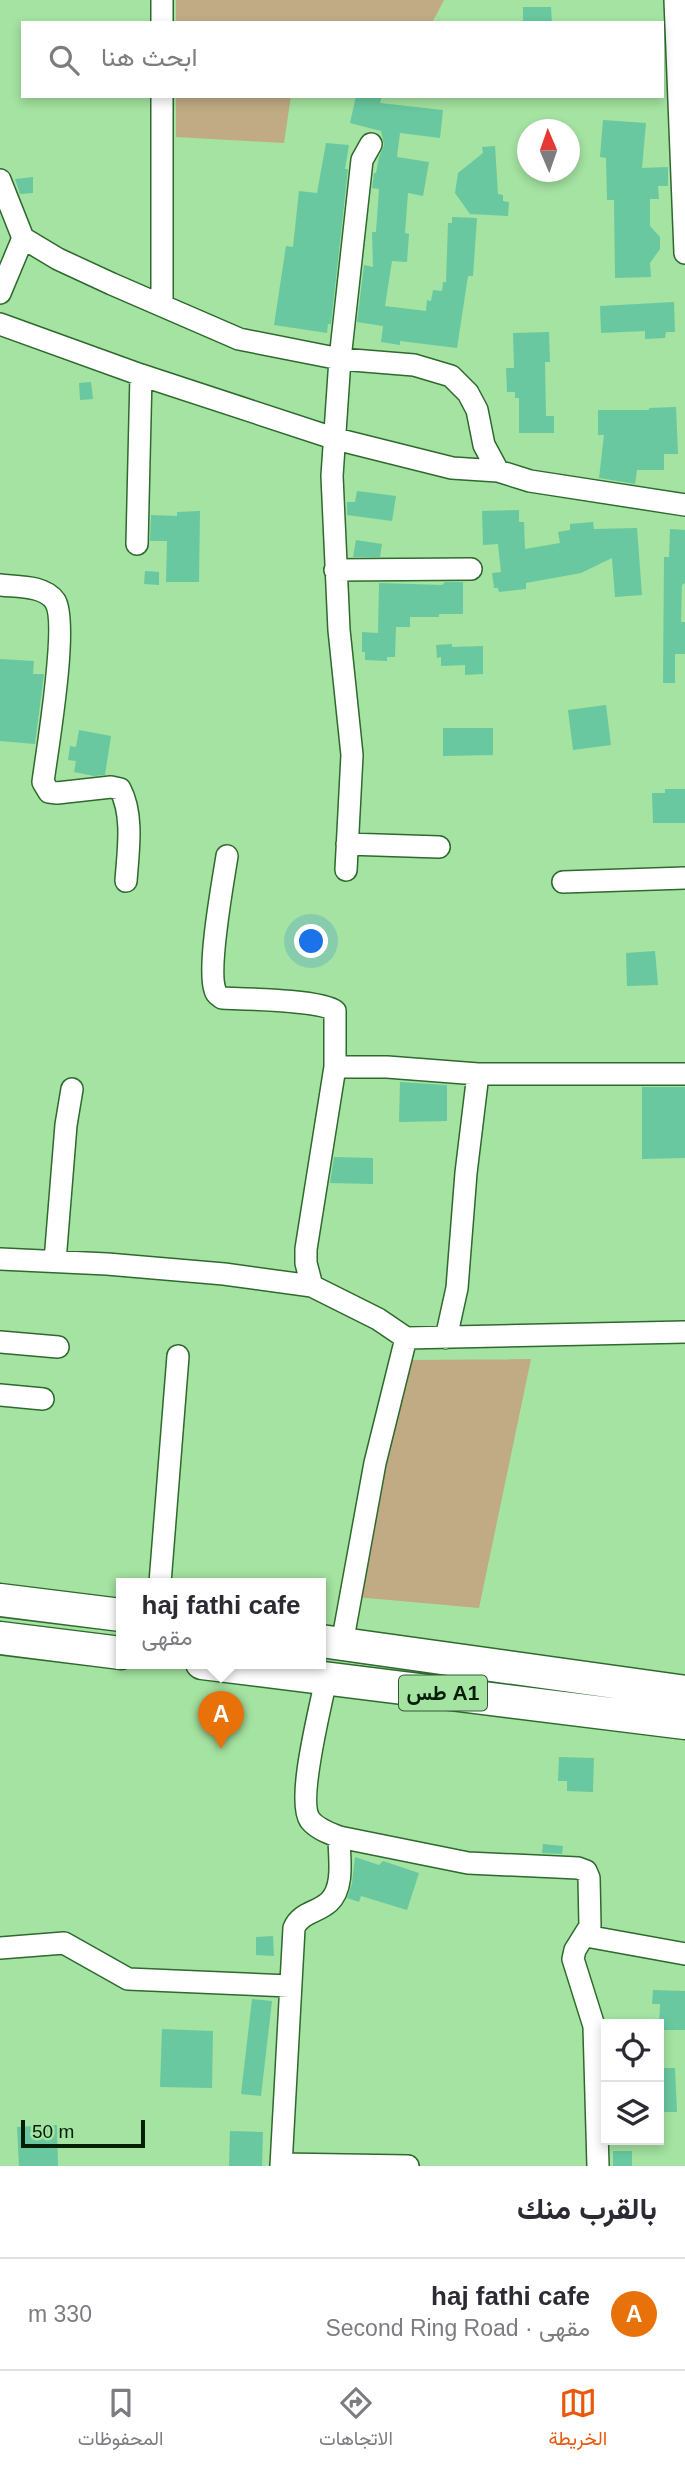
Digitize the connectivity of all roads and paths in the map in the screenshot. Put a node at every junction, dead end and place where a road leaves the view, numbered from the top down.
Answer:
1 (162, 0) edge
2 (676, 0) edge
3 (162, 21) edge
4 (162, 98) edge
5 (371, 144) dead end
6 (0, 180) edge
7 (23, 238) junction
8 (685, 253) edge
9 (0, 293) edge
10 (162, 304) junction
11 (0, 324) edge
12 (340, 359) junction
13 (141, 375) junction
14 (336, 439) junction
15 (498, 471) junction
16 (685, 505) edge
17 (137, 544) dead end
18 (471, 569) dead end
19 (335, 570) junction
20 (0, 585) edge
21 (348, 844) junction
22 (439, 847) dead end
23 (228, 856) dead end
24 (346, 870) dead end
25 (685, 878) edge
26 (126, 881) dead end
27 (563, 882) dead end
28 (335, 1068) junction
29 (478, 1074) junction
30 (685, 1074) edge
31 (72, 1089) dead end
32 (0, 1259) edge
33 (55, 1261) junction
34 (312, 1286) junction
35 (685, 1332) edge
36 (406, 1338) junction
37 (446, 1338) junction
38 (0, 1342) edge
39 (58, 1347) dead end
40 (178, 1356) dead end
41 (0, 1395) edge
42 (43, 1399) dead end
43 (160, 1578) edge
44 (0, 1600) edge
45 (116, 1614) edge
46 (0, 1637) edge
47 (331, 1643) edge
48 (116, 1652) edge
49 (248, 1669) edge
50 (326, 1679) junction
51 (685, 1692) edge
52 (685, 1723) edge
53 (339, 1838) junction
54 (586, 1936) junction
55 (0, 1948) edge
56 (685, 1954) edge
57 (290, 1986) junction
58 (281, 2165) edge
59 (408, 2166) edge
60 (598, 2166) edge

1 - 3 street
2 - 8 street
4 - 10 street
5 - 12 street
6 - 7 street
7 - 9 street
7 - 10 street
10 - 12 street
11 - 13 street
12 - 14 street
12 - 15 street
13 - 14 street
13 - 17 street
14 - 15 street
14 - 19 street
15 - 16 street
18 - 19 street
19 - 21 street
20 - 26 street
21 - 22 street
21 - 24 street
23 - 28 street
25 - 27 street
28 - 29 street
28 - 34 street
29 - 30 street
29 - 37 street
31 - 33 street
32 - 33 street
33 - 34 street
34 - 36 street
35 - 37 street
36 - 37 street
36 - 47 street
38 - 39 street
40 - 43 street
41 - 42 street
44 - 45 highway
46 - 48 highway
47 - 51 highway, طس A1
49 - 50 highway, طس A1
50 - 52 highway, طس A1
50 - 53 street
53 - 54 street
53 - 57 street
54 - 56 street
54 - 60 street
55 - 57 street
57 - 58 street
58 - 59 street

